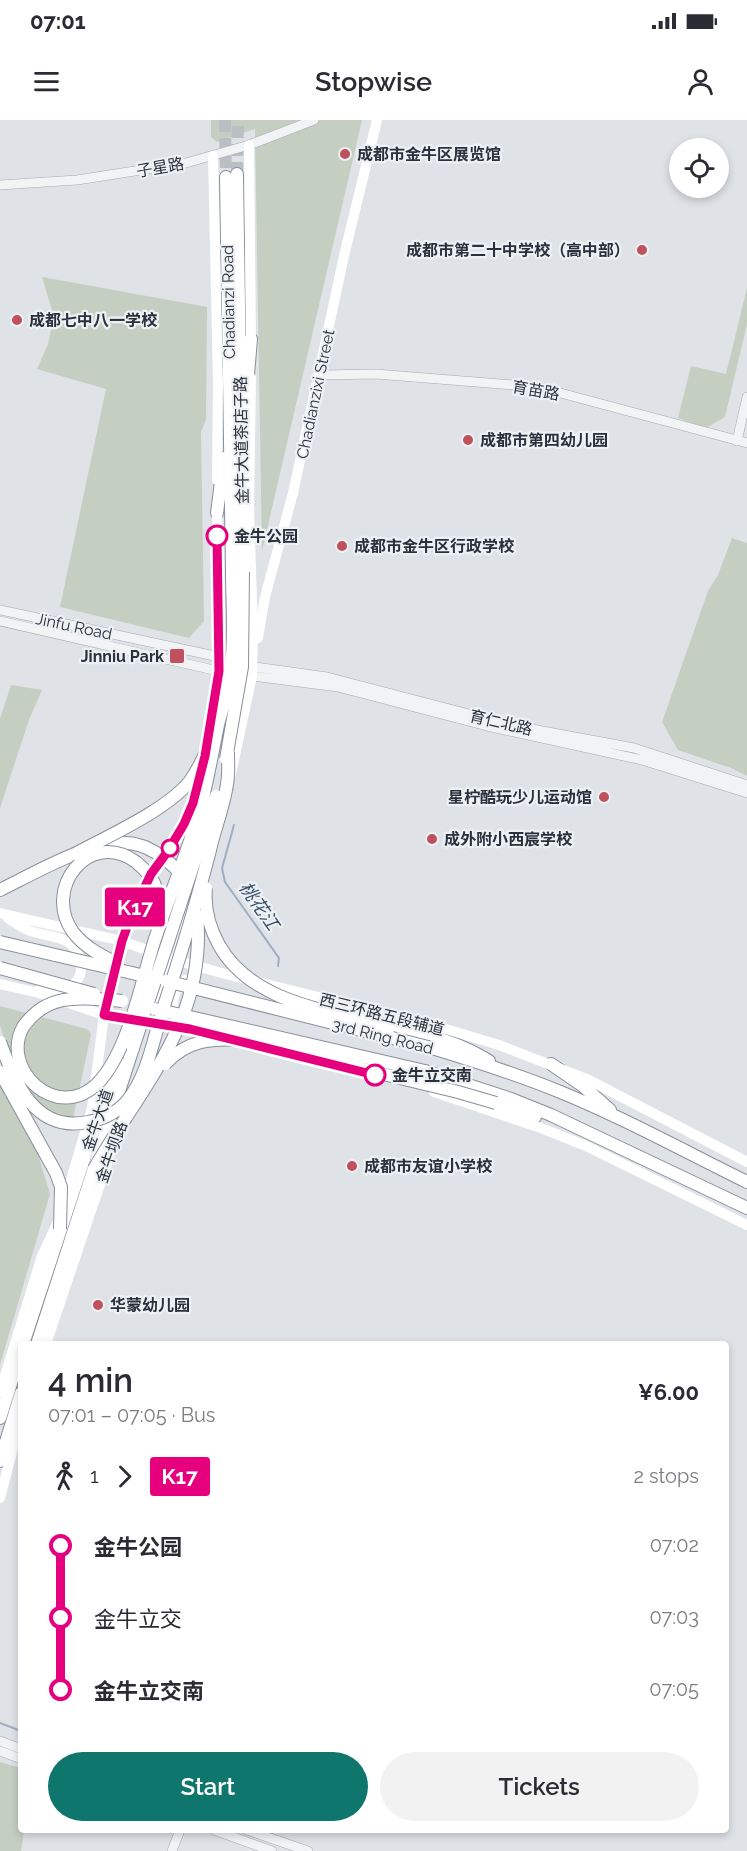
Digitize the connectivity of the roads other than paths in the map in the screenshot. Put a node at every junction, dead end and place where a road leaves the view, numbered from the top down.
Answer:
1 (314, 120) edge
2 (377, 120) edge
3 (249, 145) junction
4 (213, 156) junction
5 (231, 176) joint
6 (0, 185) edge
7 (251, 339) junction
8 (320, 375) junction
9 (747, 397) edge
10 (229, 419) junction
11 (742, 442) edge
12 (240, 466) junction
13 (216, 513) junction
14 (238, 572) junction
15 (0, 610) edge
16 (0, 621) edge
17 (217, 656) junction
18 (219, 671) junction
19 (252, 672) junction
20 (218, 725) junction
21 (228, 752) junction
22 (747, 785) edge
23 (747, 794) edge
24 (210, 847) junction
25 (75, 854) junction
26 (0, 890) edge
27 (0, 914) edge
28 (182, 929) joint
29 (155, 940) junction
30 (122, 941) junction
31 (0, 942) edge
32 (169, 953) junction
33 (0, 968) edge
34 (132, 972) junction
35 (229, 975) junction
36 (0, 984) edge
37 (24, 989) junction
38 (122, 1001) junction
39 (104, 1015) junction
40 (154, 1023) junction
41 (190, 1029) junction
42 (0, 1042) edge
43 (123, 1044) junction
44 (551, 1064) junction
45 (506, 1070) junction
46 (0, 1072) edge
47 (154, 1076) junction
48 (620, 1119) junction
49 (605, 1139) junction
50 (747, 1162) edge
51 (94, 1169) junction
52 (747, 1182) edge
53 (747, 1208) edge
54 (747, 1225) edge
55 (60, 1229) junction
56 (24, 1341) edge
57 (39, 1341) edge
58 (47, 1341) edge
59 (18, 1361) edge
60 (0, 1392) edge
61 (18, 1403) edge
62 (0, 1418) edge
63 (18, 1428) edge
64 (16, 1435) junction
65 (1, 1457) edge
66 (0, 1498) edge
67 (0, 1741) edge
68 (18, 1748) edge
69 (0, 1751) edge
70 (18, 1758) edge
71 (179, 1833) edge
72 (222, 1833) edge
73 (256, 1833) edge
74 (172, 1851) edge
75 (272, 1851) edge
76 (308, 1851) edge

1 - 3 street, 子星路
2 - 8 main road, Chadianzixi Street
3 - 4 street, 子星路
3 - 7 main road
4 - 6 street, 子星路
4 - 13 main road, 金牛坝路
5 - 10 highway, Chadianzi Road
5 - 12 highway, 金牛大道茶店子路
7 - 12 highway
7 - 19 main road
8 - 11 street, 育苗路
8 - 19 main road, Chadianzixi Street
9 - 11 street
10 - 13 highway
10 - 14 highway, Chadianzi Road
12 - 14 highway, 金牛大道茶店子路
13 - 17 main road, 金牛坝路
14 - 20 highway, 金牛大道茶店子路, bridge
14 - 21 highway, 金牛大道茶店子路, bridge
15 - 17 street, Jinfu Road
16 - 18 street, Jinfu Road
17 - 18 main road, 金牛坝路
17 - 19 street, Jinfu Road
18 - 19 main road, Jinfu Road
18 - 30 main road, 金牛坝路
19 - 22 street, 育仁北路
19 - 23 street
19 - 28 main road
20 - 25 highway, bridge
20 - 29 highway, 金牛大道茶店子路, bridge
21 - 24 highway, bridge
21 - 32 highway, 金牛大道茶店子路, bridge
24 - 42 highway, bridge
24 - 45 highway, bridge
25 - 26 highway
25 - 47 highway, bridge
27 - 30 main road, 西三环路五段辅道
27 - 37 main road
28 - 32 street
29 - 34 highway, bridge
29 - 43 highway, 金牛大道, bridge
30 - 32 main road, 西三环路五段辅道
30 - 39 main road, 金牛坝路
31 - 34 highway, 3rd Ring Road, bridge
32 - 35 main road, 西三环路五段辅道
32 - 40 main road, 金牛坝路
32 - 51 highway, 金牛大道, bridge
33 - 38 highway, 3rd Ring Road, bridge
34 - 45 highway, 3rd Ring Road, bridge
35 - 41 main road
35 - 44 main road, 西三环路五段辅道
36 - 37 main road
37 - 39 main road
38 - 43 highway, bridge
38 - 49 highway, 3rd Ring Road, bridge
39 - 40 main road
39 - 60 main road, 金牛坝路
40 - 41 main road
40 - 58 main road, 金牛坝路
41 - 54 main road
43 - 55 highway, 金牛大道, bridge
44 - 48 highway
44 - 50 main road, 西三环路五段辅道
45 - 48 highway, 3rd Ring Road
46 - 55 highway, bridge
47 - 49 highway, bridge
47 - 51 highway, bridge
48 - 52 highway, 3rd Ring Road
49 - 53 highway, 3rd Ring Road
51 - 57 highway, 金牛大道
55 - 56 highway, 金牛大道
59 - 62 highway
61 - 65 highway
63 - 64 main road
64 - 65 main road
64 - 66 main road
67 - 68 street
69 - 70 street
71 - 74 street
72 - 75 street
73 - 76 street

